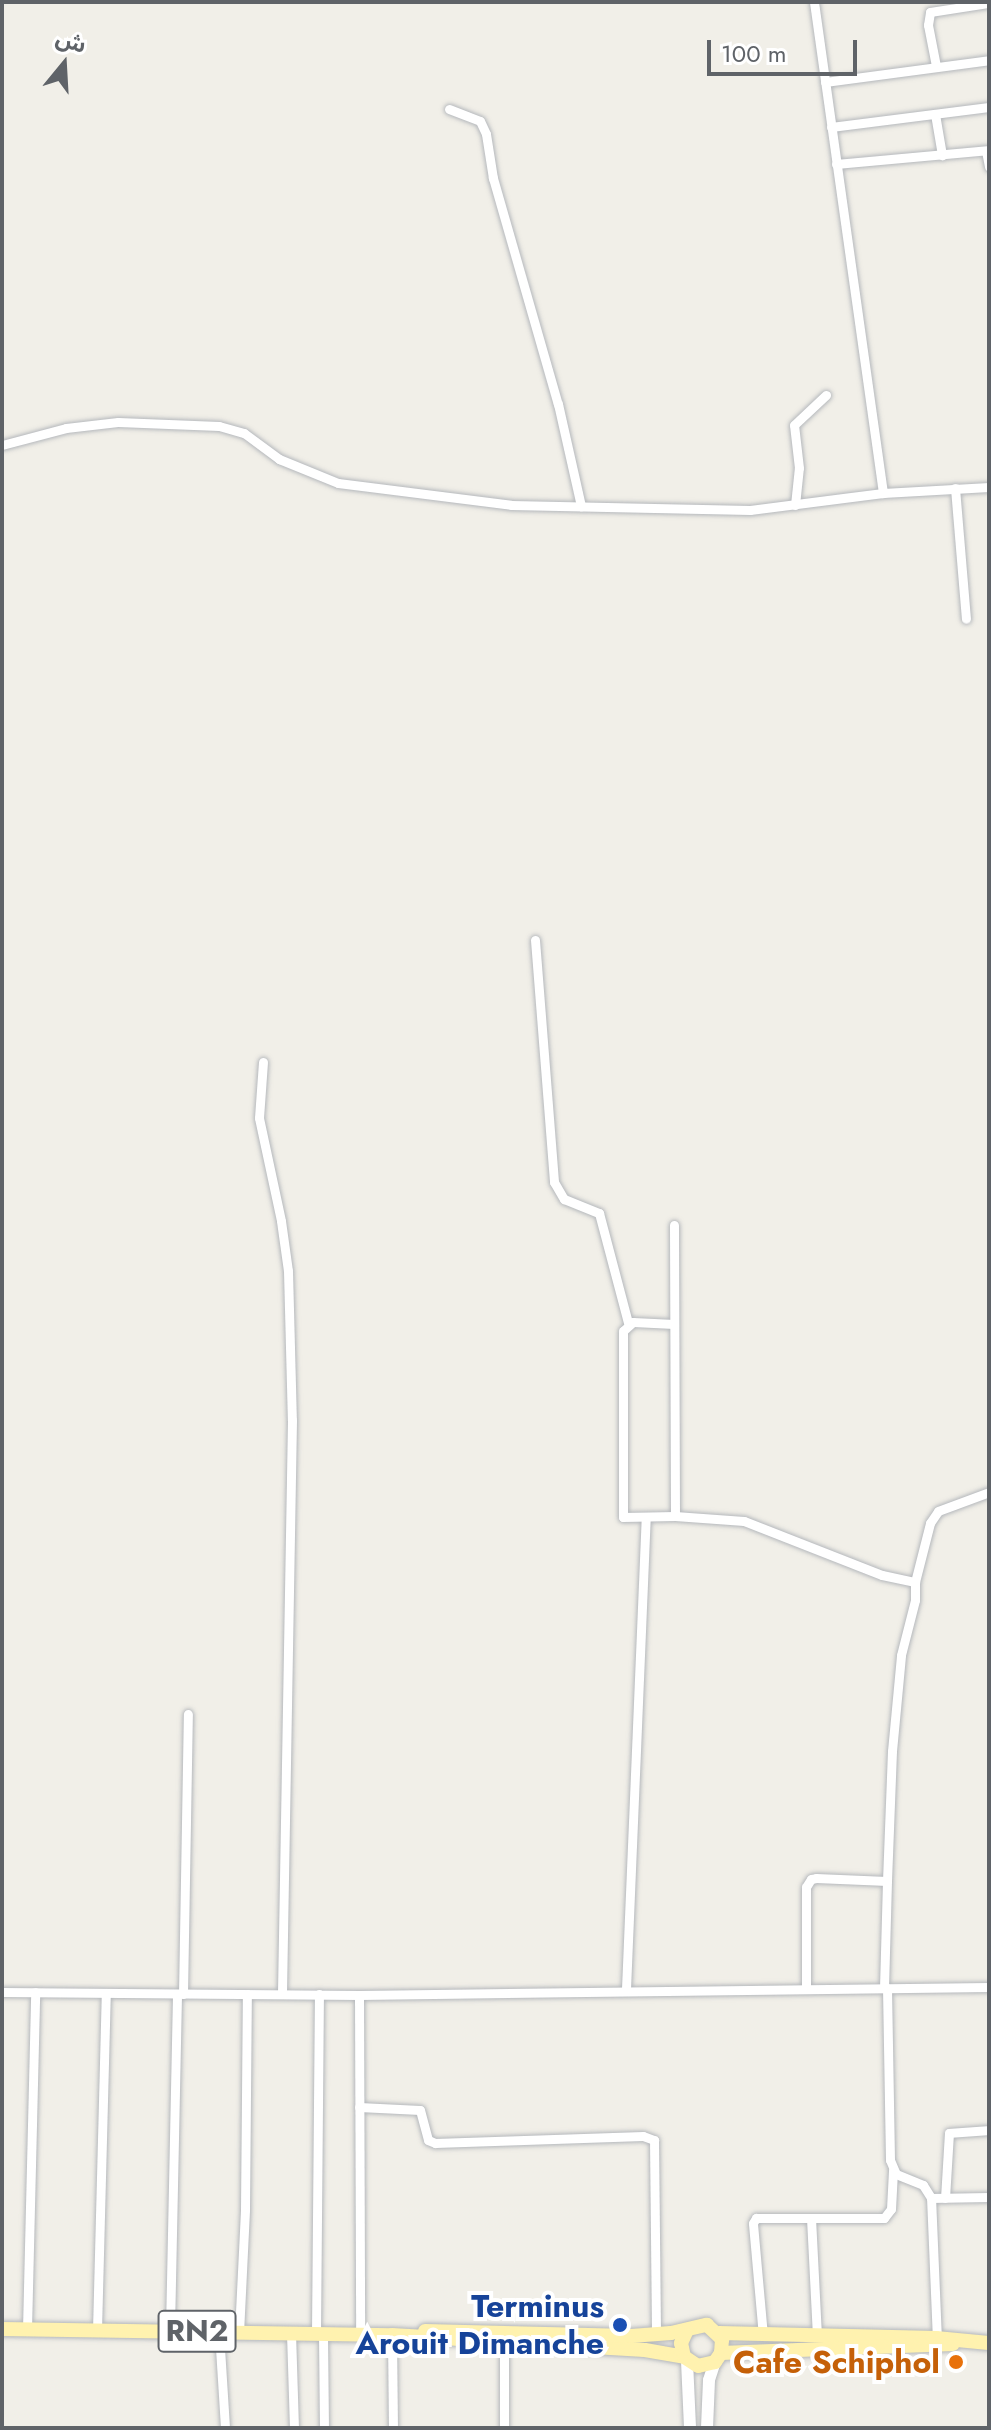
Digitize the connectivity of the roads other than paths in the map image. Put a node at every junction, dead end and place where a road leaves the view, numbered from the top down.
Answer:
1 (814, 2) edge
2 (989, 3) edge
3 (989, 60) edge
4 (936, 66) junction
5 (825, 82) junction
6 (989, 107) edge
7 (449, 109) dead end
8 (935, 114) junction
9 (831, 127) junction
10 (988, 150) edge
11 (942, 155) junction
12 (836, 164) junction
13 (989, 167) edge
14 (826, 395) dead end
15 (2, 445) edge
16 (989, 487) edge
17 (955, 488) junction
18 (883, 493) junction
19 (795, 505) junction
20 (581, 506) junction
21 (966, 619) dead end
22 (535, 940) dead end
23 (263, 1062) dead end
24 (674, 1225) dead end
25 (628, 1323) junction
26 (674, 1324) junction
27 (989, 1492) edge
28 (675, 1516) junction
29 (646, 1518) junction
30 (915, 1582) junction
31 (188, 1714) dead end
32 (887, 1881) junction
33 (989, 1987) edge
34 (886, 1988) junction
35 (626, 1989) junction
36 (806, 1989) junction
37 (2, 1992) edge
38 (35, 1992) junction
39 (282, 1993) junction
40 (106, 1994) junction
41 (180, 1994) junction
42 (247, 1994) junction
43 (319, 1994) junction
44 (359, 1995) junction
45 (359, 2107) junction
46 (989, 2130) edge
47 (893, 2170) junction
48 (989, 2197) edge
49 (931, 2198) junction
50 (945, 2198) junction
51 (811, 2218) junction
52 (2, 2329) edge
53 (27, 2329) junction
54 (170, 2329) junction
55 (97, 2330) junction
56 (687, 2330) junction
57 (219, 2332) junction
58 (239, 2333) junction
59 (291, 2333) junction
60 (719, 2333) junction
61 (320, 2334) junction
62 (360, 2334) junction
63 (392, 2335) junction
64 (656, 2335) junction
65 (763, 2336) junction
66 (817, 2336) junction
67 (504, 2343) junction
68 (937, 2343) junction
69 (989, 2343) edge
70 (718, 2358) junction
71 (686, 2359) junction
72 (225, 2428) edge
73 (294, 2428) edge
74 (324, 2428) edge
75 (393, 2428) edge
76 (504, 2428) edge
77 (690, 2428) edge
78 (707, 2428) edge

1 - 5 street
2 - 4 street
3 - 4 street
4 - 5 street
5 - 9 street
6 - 8 street
7 - 20 street
8 - 9 street
8 - 11 street
9 - 12 street
10 - 11 street
10 - 13 street
11 - 12 street
12 - 18 street
14 - 19 street
15 - 20 street
16 - 17 street
17 - 18 street
17 - 21 street
18 - 19 street
19 - 20 street
22 - 25 street
23 - 39 street
24 - 26 street
25 - 26 street
25 - 29 street
26 - 28 street
27 - 30 street
28 - 29 street
28 - 30 street
29 - 35 street
30 - 32 street
31 - 41 street
32 - 34 street
32 - 36 street
33 - 34 street
34 - 36 street
34 - 47 street
35 - 36 street
35 - 44 street
37 - 38 street
38 - 40 street
38 - 53 street
39 - 42 street
39 - 43 street
40 - 41 street
40 - 55 street
41 - 42 street
41 - 54 street
42 - 58 street
43 - 44 street
43 - 61 street
44 - 45 street
45 - 62 street
45 - 64 street
46 - 50 street
47 - 49 street
47 - 51 street
48 - 50 street
49 - 50 street
49 - 68 street
51 - 65 street
51 - 66 street
52 - 53 main road, RN2
53 - 55 main road, RN2
54 - 55 main road, RN2
54 - 57 main road, RN2
56 - 60 main road, RN2
56 - 64 main road, RN2
56 - 71 main road
57 - 58 main road, RN2
57 - 72 street
58 - 59 main road, RN2
59 - 61 main road, RN2
59 - 73 street
60 - 65 main road, RN2
60 - 70 main road
61 - 62 main road, RN2
61 - 74 street
62 - 63 main road, RN2
63 - 64 main road, RN2
63 - 67 main road, RN2
63 - 75 street
65 - 66 main road, RN2
66 - 68 main road, RN2
67 - 71 main road, RN2
67 - 76 street
68 - 69 main road, RN2
68 - 70 main road, RN2
70 - 71 main road, RN2
70 - 78 street
71 - 77 street

